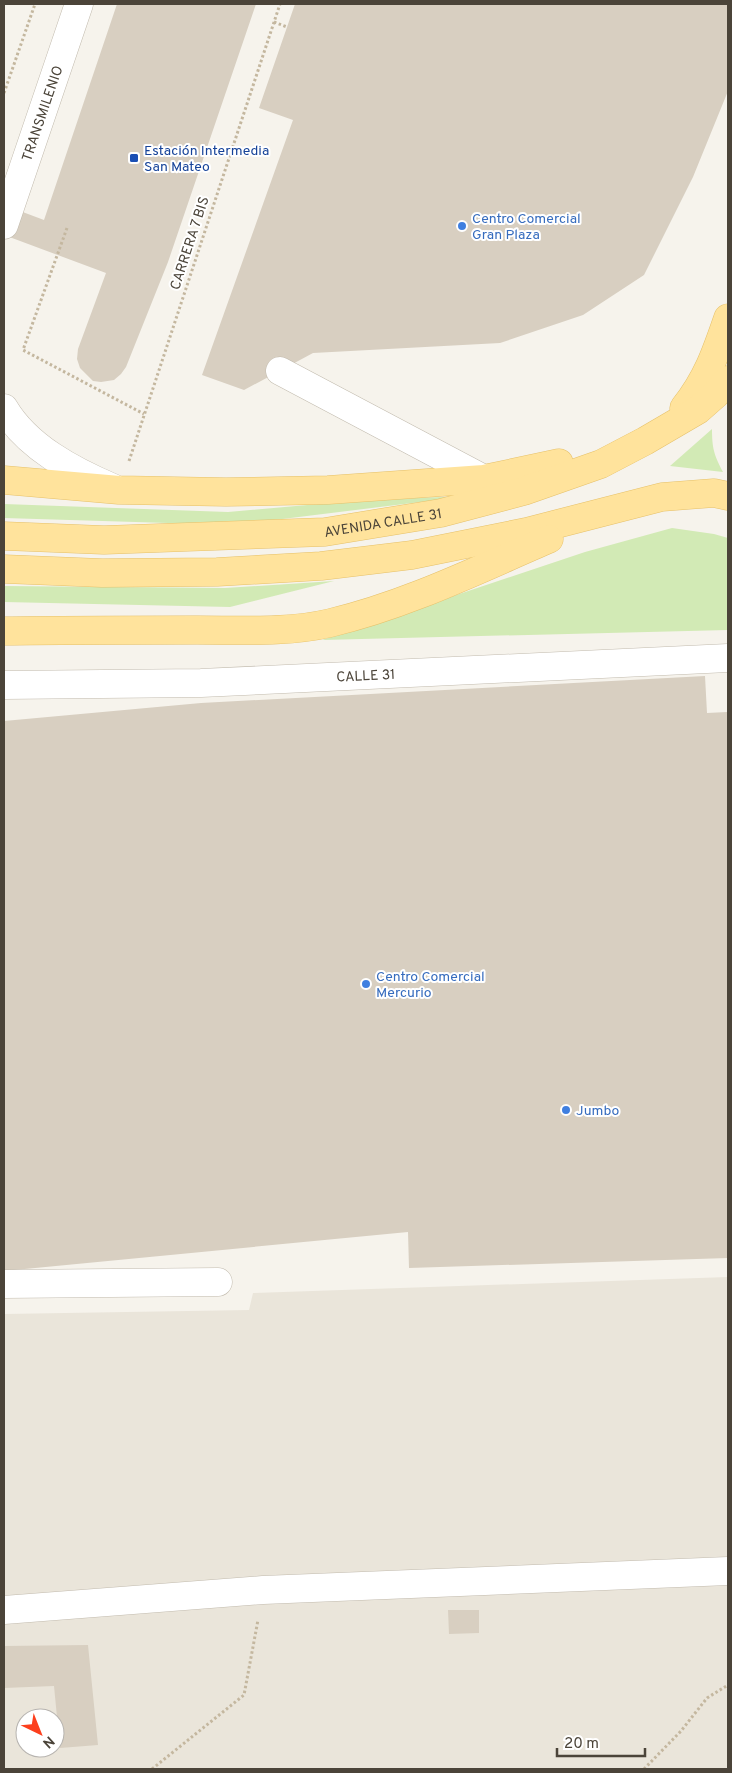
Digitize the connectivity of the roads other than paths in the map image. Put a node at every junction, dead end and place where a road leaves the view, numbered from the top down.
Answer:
1 (80, 4) edge
2 (4, 225) edge
3 (728, 318) edge
4 (280, 371) dead end
5 (728, 380) edge
6 (4, 408) edge
7 (671, 426) junction
8 (645, 441) junction
9 (6, 479) edge
10 (484, 479) junction
11 (119, 490) junction
12 (728, 496) edge
13 (626, 505) junction
14 (4, 536) edge
15 (4, 569) edge
16 (4, 630) edge
17 (728, 658) edge
18 (4, 685) edge
19 (218, 1282) dead end
20 (4, 1284) edge
21 (728, 1571) edge
22 (4, 1610) edge

1 - 2 street, TRANSMILENIO
3 - 7 main road
4 - 10 street
5 - 7 main road, AVENIDA CALLE 31
6 - 11 street
7 - 8 main road, AVENIDA CALLE 31
8 - 10 main road
8 - 14 main road, AVENIDA CALLE 31
9 - 11 main road
10 - 11 main road
12 - 13 main road
13 - 15 main road
13 - 16 main road
17 - 18 street, CALLE 31
19 - 20 street
21 - 22 street

